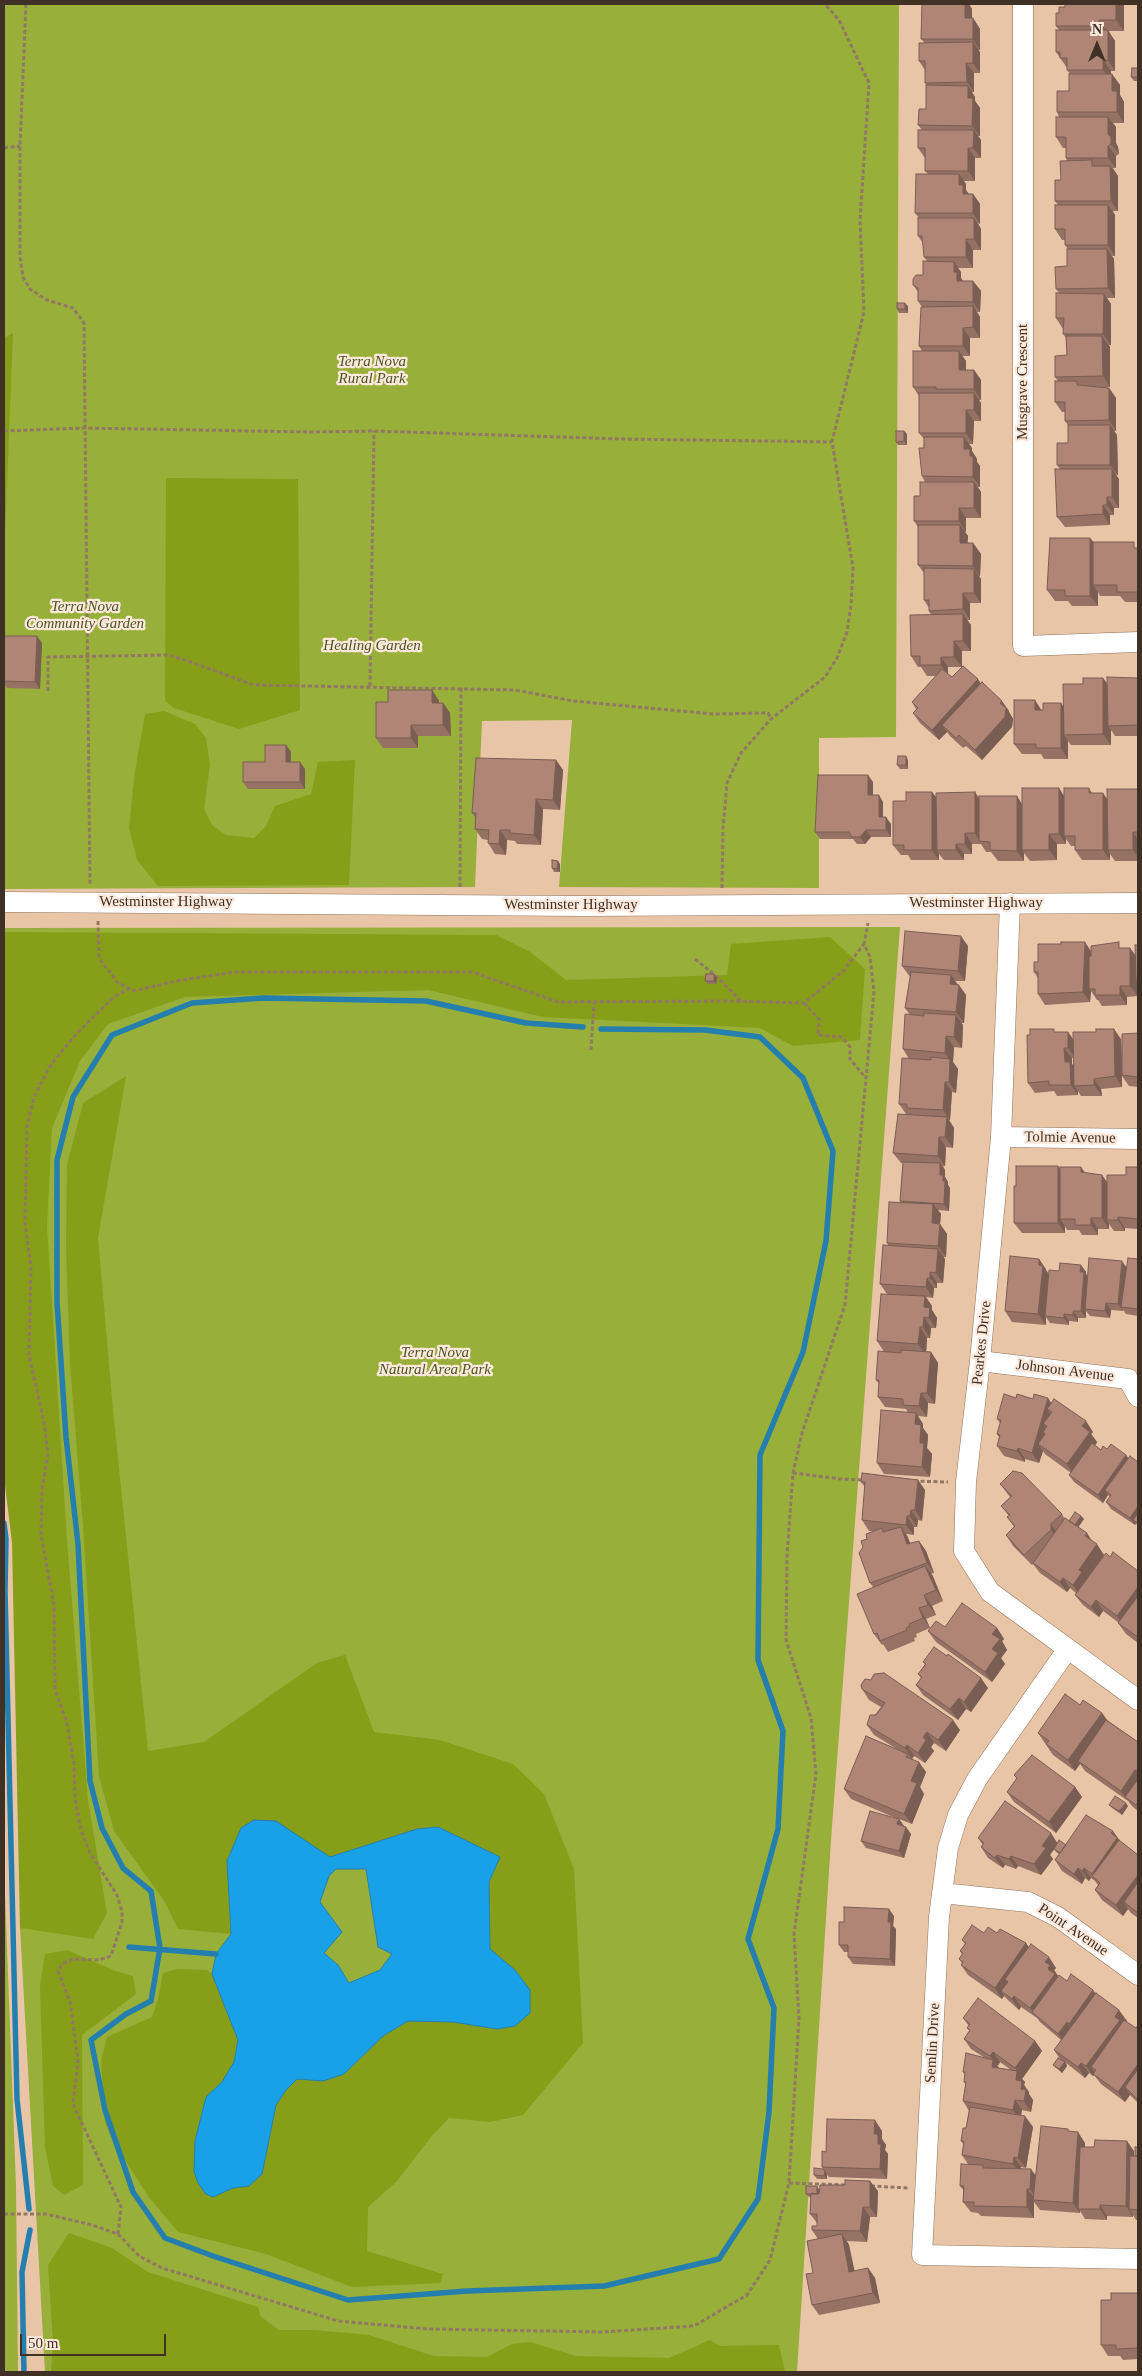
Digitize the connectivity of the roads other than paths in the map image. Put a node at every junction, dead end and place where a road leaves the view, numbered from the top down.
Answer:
1 (1023, 4) edge
2 (1138, 642) edge
3 (4, 902) edge
4 (1010, 903) junction
5 (1138, 903) edge
6 (1001, 1137) junction
7 (1138, 1139) edge
8 (980, 1361) junction
9 (1138, 1397) edge
10 (1067, 1650) junction
11 (1138, 1700) edge
12 (942, 1893) junction
13 (1138, 1975) edge
14 (1138, 2259) edge

1 - 2 street, Musgrave Crescent
3 - 4 street, Westminster Highway
4 - 5 street, Westminster Highway
4 - 6 street, Pearkes Drive
6 - 7 street, Tolmie Avenue
6 - 8 street, Pearkes Drive
8 - 9 street, Johnson Avenue
8 - 10 street, Pearkes Drive
10 - 11 street, Pearkes Drive
10 - 12 street, Semlin Drive
12 - 13 street, Point Avenue
12 - 14 street, Semlin Drive

